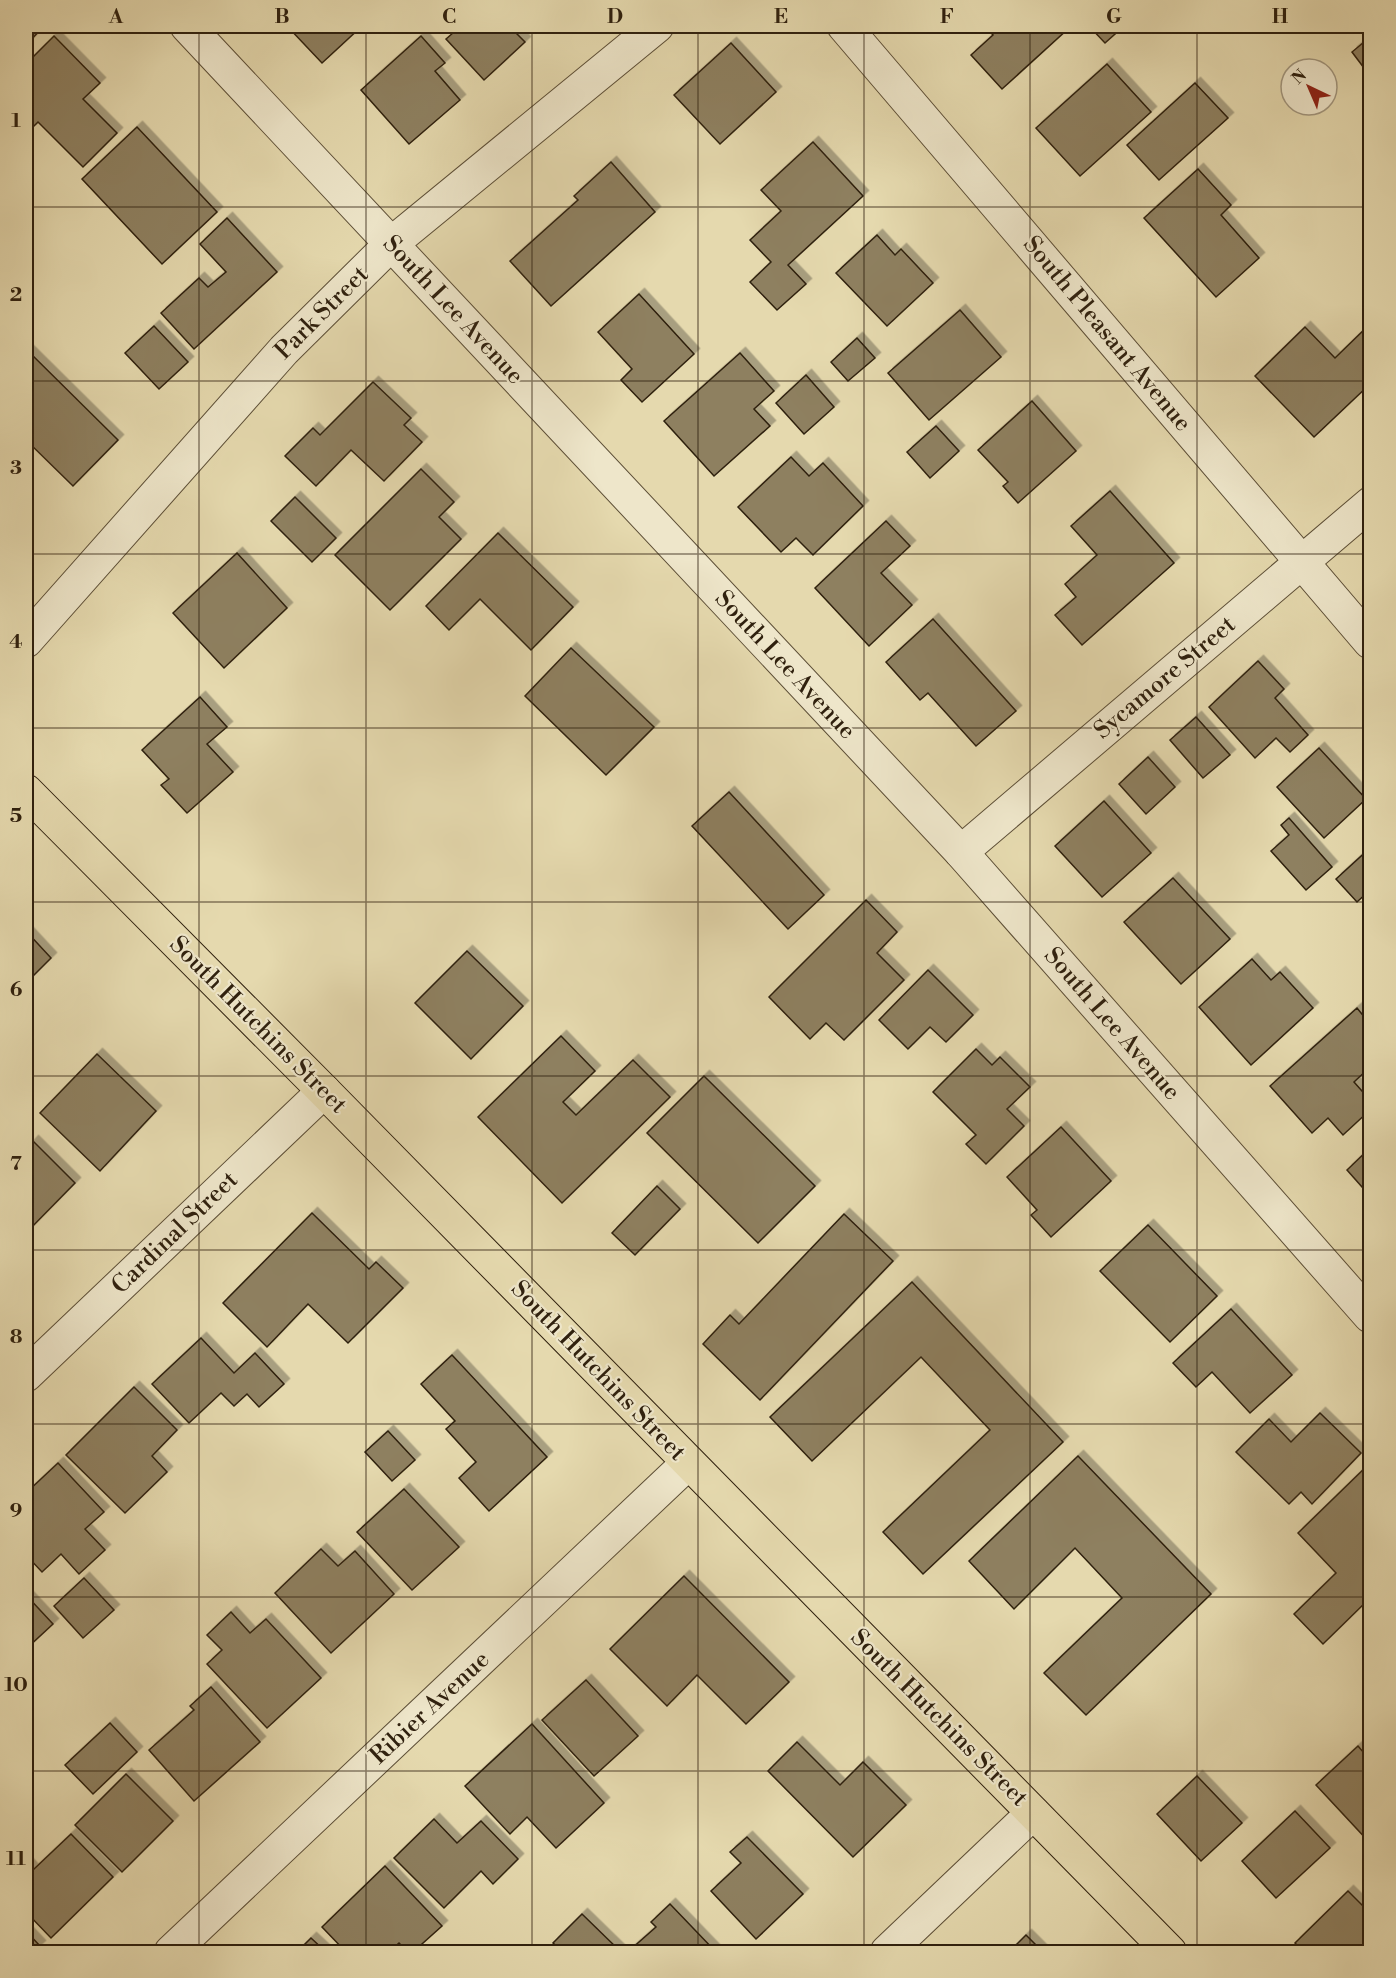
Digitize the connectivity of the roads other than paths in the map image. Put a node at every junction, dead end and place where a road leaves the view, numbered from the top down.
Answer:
1 (187, 26) edge
2 (657, 26) edge
3 (844, 26) edge
4 (391, 244) junction
5 (1371, 504) edge
6 (1301, 562) junction
7 (26, 641) edge
8 (1371, 642) edge
9 (26, 791) edge
10 (961, 852) junction
11 (324, 1091) junction
12 (1371, 1317) edge
13 (26, 1375) edge
14 (688, 1463) junction
15 (1033, 1813) junction
16 (171, 1953) edge
17 (887, 1953) edge
18 (1170, 1953) edge

1 - 4 street, South Lee Avenue
2 - 4 street, Park Street
3 - 6 street, South Pleasant Avenue
4 - 7 street, Park Street
4 - 10 street, South Lee Avenue
5 - 6 street, Sycamore Street
6 - 8 street, South Pleasant Avenue
6 - 10 street, Sycamore Street
9 - 11 main road, South Hutchins Street
10 - 12 street, South Lee Avenue
11 - 13 street, Cardinal Street
11 - 14 main road, South Hutchins Street
14 - 15 main road, South Hutchins Street
14 - 16 street, Ribier Avenue
15 - 17 street
15 - 18 main road, South Hutchins Street

